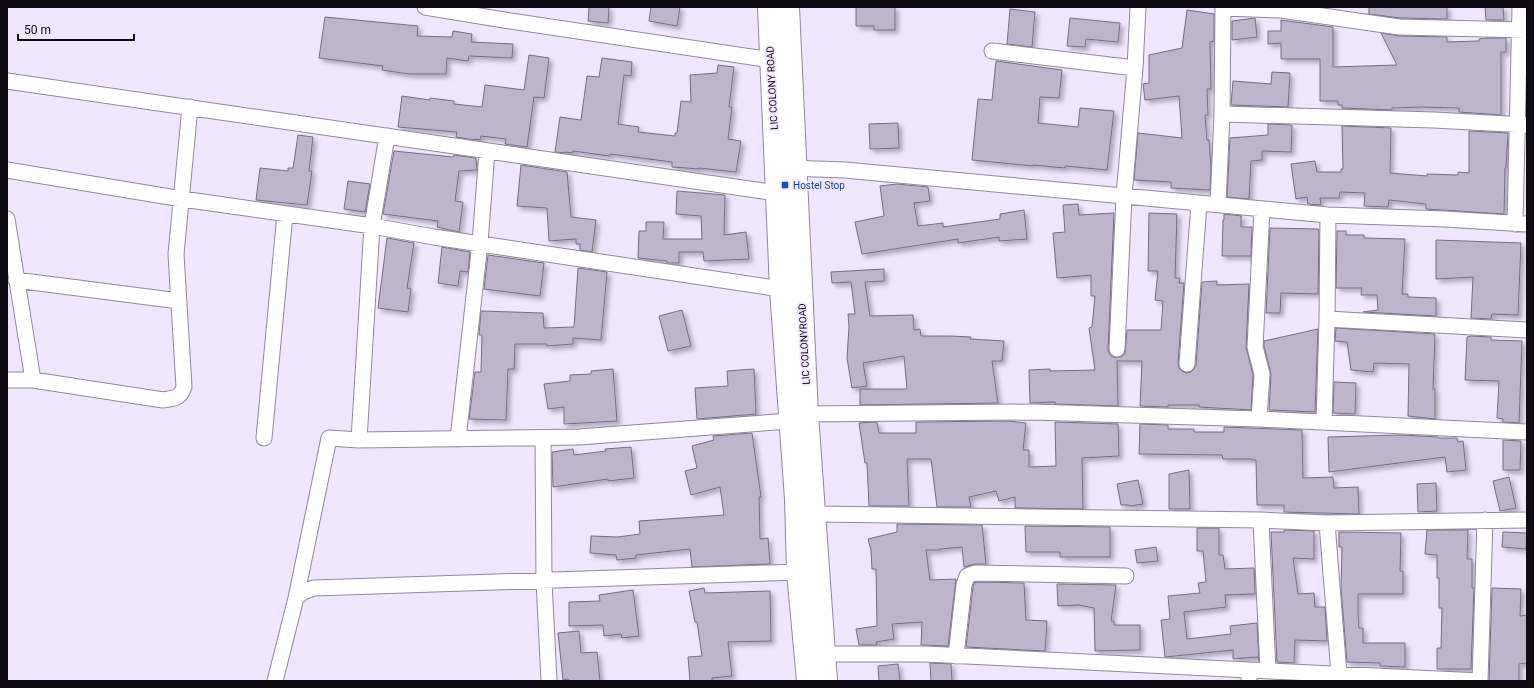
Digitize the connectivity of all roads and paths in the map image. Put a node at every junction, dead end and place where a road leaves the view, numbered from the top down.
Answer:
1 (425, 7) edge
2 (769, 7) edge
3 (788, 7) edge
4 (1138, 7) edge
5 (1520, 7) edge
6 (1223, 8) edge
7 (1523, 30) edge
8 (992, 51) dead end
9 (771, 60) junction
10 (1135, 68) junction
11 (7, 81) edge
12 (190, 107) junction
13 (1222, 114) junction
14 (1522, 125) edge
15 (387, 136) junction
16 (487, 151) junction
17 (786, 168) junction
18 (7, 170) edge
19 (777, 193) junction
20 (1124, 196) junction
21 (182, 199) junction
22 (1199, 203) junction
23 (1218, 204) junction
24 (1262, 209) junction
25 (285, 214) junction
26 (1328, 216) junction
27 (7, 219) edge
28 (1521, 224) edge
29 (372, 226) junction
30 (480, 243) junction
31 (13, 273) edge
32 (781, 289) junction
33 (179, 301) junction
34 (1327, 319) junction
35 (1527, 330) edge
36 (1117, 349) dead end
37 (1187, 364) dead end
38 (7, 380) edge
39 (34, 380) junction
40 (798, 418) junction
41 (1259, 419) junction
42 (1324, 422) junction
43 (1527, 432) edge
44 (264, 438) dead end
45 (543, 438) junction
46 (458, 439) junction
47 (359, 440) junction
48 (815, 514) junction
49 (1261, 520) junction
50 (1485, 520) junction
51 (1527, 520) edge
52 (1327, 523) junction
53 (807, 548) junction
54 (798, 572) junction
55 (1126, 576) dead end
56 (544, 581) junction
57 (296, 598) junction
58 (825, 654) junction
59 (956, 656) junction
60 (1268, 671) junction
61 (1339, 674) junction
62 (1249, 676) edge
63 (275, 681) edge
64 (549, 681) edge
65 (808, 681) edge
66 (826, 681) edge
67 (1480, 681) edge

1 - 9 street
2 - 9 main road, LIC COLONY ROAD
3 - 17 main road, LIC COLONYROAD
4 - 10 street
5 - 7 street
6 - 7 street
6 - 13 street
7 - 14 street
8 - 10 street
9 - 17 main road, LIC COLONY ROAD
10 - 20 street
11 - 12 street
12 - 15 street
12 - 21 street
13 - 14 street
13 - 23 street
14 - 28 street
15 - 16 street
15 - 29 street
16 - 19 street
16 - 30 street
17 - 19 main road, LIC COLONYROAD
17 - 20 street
17 - 40 main road, LIC COLONYROAD
18 - 21 street
19 - 32 main road, LIC COLONYROAD
20 - 22 street
20 - 36 street
21 - 25 street
21 - 33 street
22 - 23 street
22 - 37 street
23 - 24 street
24 - 26 street
24 - 41 street
25 - 29 street
25 - 44 street
26 - 28 street
26 - 34 street
27 - 31 street
29 - 30 street
29 - 47 street
30 - 32 street
30 - 46 street
31 - 33 street
31 - 39 street
32 - 40 main road, LIC COLONYROAD
33 - 39 street
34 - 35 street
34 - 42 street
38 - 39 street
40 - 41 street
40 - 45 street
40 - 48 main road, LIC COLONYROAD
40 - 53 main road, LIC COLONYROAD
41 - 42 street
42 - 43 street
45 - 46 street
45 - 56 street
46 - 47 street
47 - 57 street
48 - 49 street
48 - 53 main road, LIC COLONYROAD
49 - 52 street
49 - 60 street
50 - 51 street
50 - 52 street
50 - 67 street
52 - 61 street
53 - 54 main road, LIC COLONYROAD
53 - 58 main road, LIC COLONYROAD
54 - 56 street
54 - 65 main road, LIC COLONYROAD
55 - 59 street
56 - 57 street
56 - 64 street
57 - 63 street
58 - 59 street
58 - 66 main road, LIC COLONYROAD
59 - 62 street
60 - 61 street
60 - 62 street
61 - 67 street

